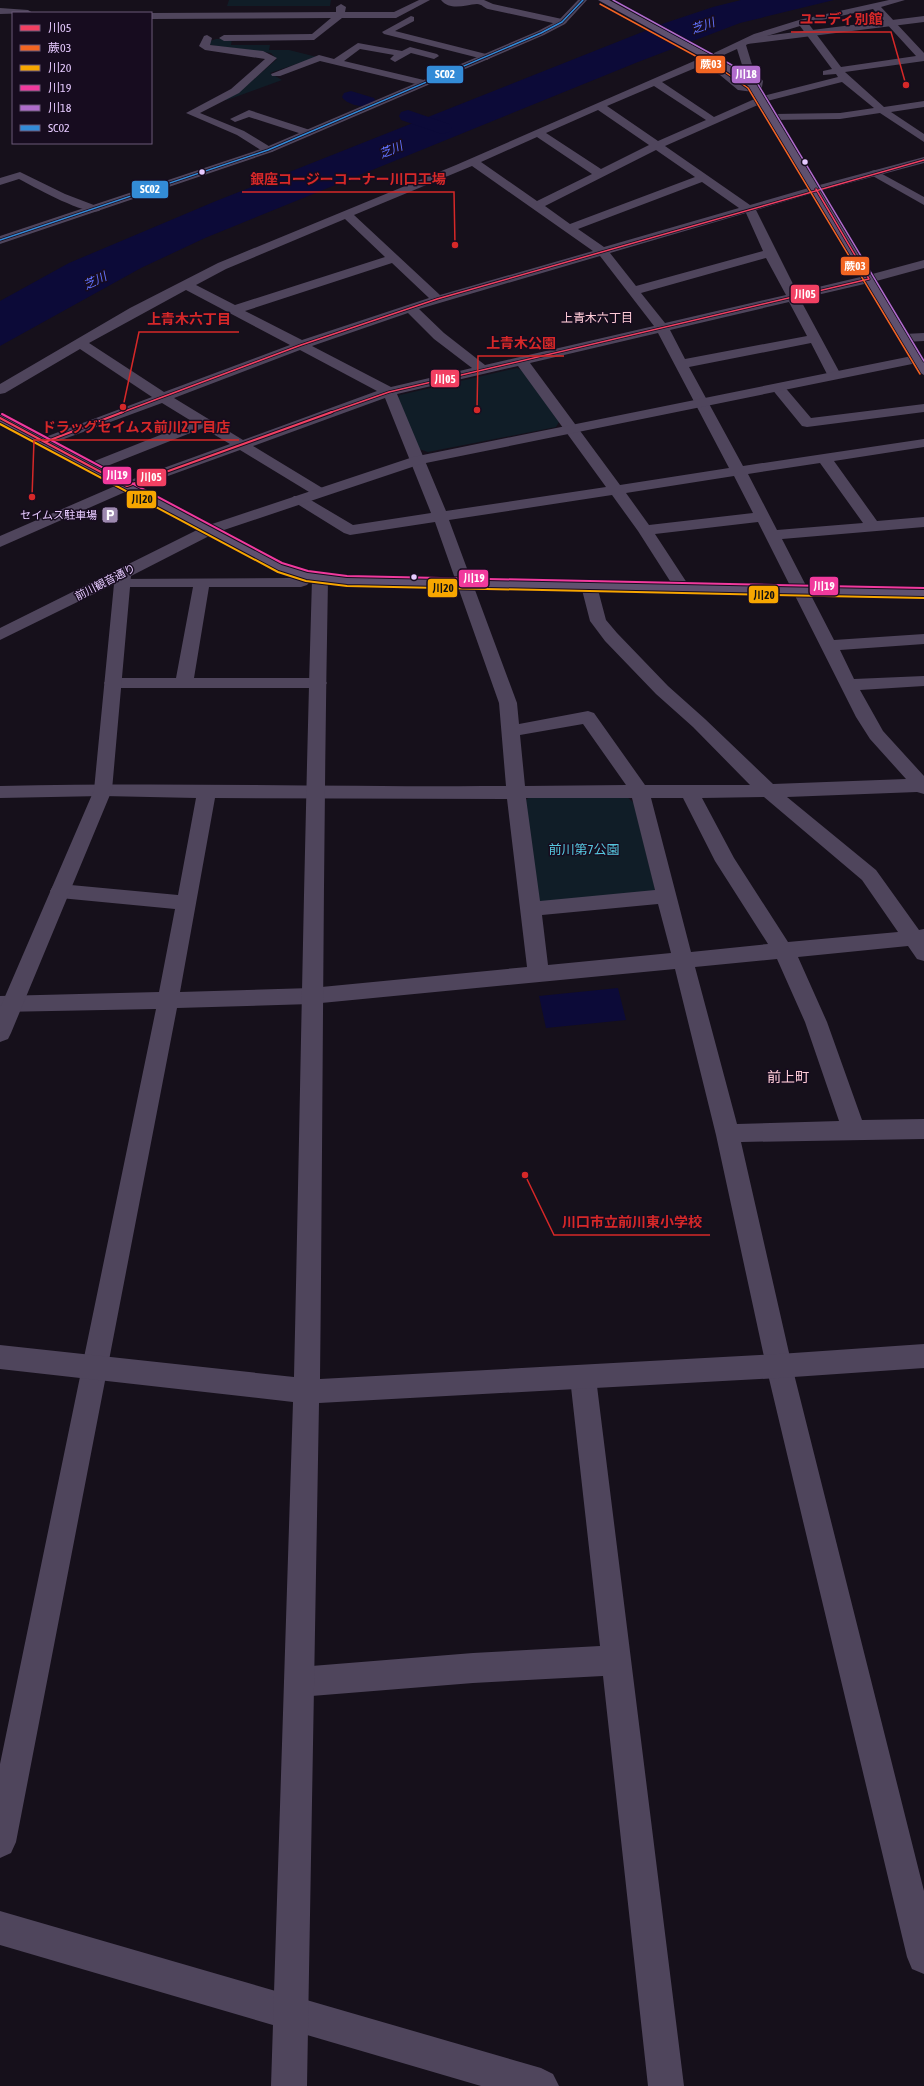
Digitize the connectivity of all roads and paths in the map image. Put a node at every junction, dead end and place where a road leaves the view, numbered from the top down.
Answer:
1 (342, 0) edge
2 (426, 0) edge
3 (445, 0) edge
4 (583, 0) edge
5 (602, 0) edge
6 (902, 0) edge
7 (478, 1) edge
8 (874, 5) junction
9 (0, 11) edge
10 (14, 12) edge
11 (340, 15) junction
12 (152, 16) edge
13 (411, 19) dead end
14 (924, 19) edge
15 (562, 22) junction
16 (802, 22) junction
17 (890, 23) junction
18 (210, 26) junction
19 (811, 33) junction
20 (744, 43) junction
21 (717, 55) dead end
22 (487, 57) junction
23 (924, 58) edge
24 (340, 63) junction
25 (469, 64) junction
26 (324, 72) dead end
27 (276, 74) dead end
28 (840, 74) junction
29 (654, 81) junction
30 (424, 83) junction
31 (757, 91) junction
32 (924, 104) edge
33 (598, 105) junction
34 (882, 110) junction
35 (773, 117) junction
36 (235, 118) dead end
37 (714, 121) junction
38 (537, 132) junction
39 (309, 133) junction
40 (924, 139) edge
41 (657, 146) junction
42 (268, 150) junction
43 (924, 160) edge
44 (472, 161) junction
45 (875, 173) junction
46 (600, 174) junction
47 (703, 178) junction
48 (0, 182) edge
49 (816, 189) junction
50 (924, 202) edge
51 (538, 205) junction
52 (95, 209) junction
53 (750, 210) junction
54 (346, 214) junction
55 (569, 228) junction
56 (0, 240) edge
57 (602, 252) junction
58 (770, 253) junction
59 (394, 259) junction
60 (924, 264) edge
61 (869, 279) junction
62 (185, 284) junction
63 (634, 291) junction
64 (794, 297) junction
65 (436, 299) junction
66 (410, 308) junction
67 (234, 310) junction
68 (662, 328) junction
69 (924, 337) edge
70 (815, 338) junction
71 (904, 338) junction
72 (80, 343) junction
73 (301, 345) junction
74 (522, 361) junction
75 (682, 364) junction
76 (920, 365) edge
77 (483, 370) junction
78 (834, 375) junction
79 (778, 388) junction
80 (0, 390) edge
81 (388, 392) junction
82 (162, 397) junction
83 (703, 403) junction
84 (924, 408) edge
85 (0, 418) edge
86 (205, 422) junction
87 (571, 429) junction
88 (45, 442) junction
89 (924, 443) edge
90 (243, 444) junction
91 (824, 458) junction
92 (418, 460) junction
93 (92, 467) junction
94 (738, 471) junction
95 (127, 486) junction
96 (615, 489) junction
97 (320, 492) junction
98 (299, 499) junction
99 (440, 515) junction
100 (763, 517) junction
101 (924, 522) edge
102 (873, 526) junction
103 (210, 530) junction
104 (645, 530) junction
105 (772, 534) junction
106 (0, 542) edge
107 (122, 577) junction
108 (314, 577) junction
109 (202, 583) junction
110 (466, 585) junction
111 (589, 586) junction
112 (684, 589) junction
113 (799, 590) junction
114 (924, 592) edge
115 (0, 635) edge
116 (924, 639) edge
117 (829, 646) junction
118 (924, 681) edge
119 (112, 683) junction
120 (318, 683) junction
121 (184, 684) junction
122 (848, 685) junction
123 (511, 731) junction
124 (923, 786) edge
125 (103, 790) junction
126 (207, 790) junction
127 (638, 790) junction
128 (690, 790) junction
129 (516, 791) junction
130 (768, 791) junction
131 (0, 792) edge
132 (315, 793) junction
133 (60, 891) junction
134 (666, 896) junction
135 (187, 903) junction
136 (531, 909) junction
137 (921, 943) edge
138 (783, 952) junction
139 (683, 961) junction
140 (539, 975) junction
141 (311, 996) junction
142 (168, 1000) junction
143 (6, 1005) edge
144 (0, 1033) edge
145 (924, 1129) edge
146 (854, 1131) junction
147 (728, 1135) junction
148 (924, 1356) edge
149 (0, 1357) edge
150 (779, 1366) junction
151 (95, 1369) junction
152 (583, 1378) junction
153 (306, 1391) junction
154 (616, 1660) junction
155 (299, 1682) junction
156 (0, 1842) edge
157 (0, 1928) edge
158 (924, 1957) edge
159 (291, 2014) junction
160 (289, 2086) edge
161 (541, 2086) edge
162 (666, 2086) edge

1 - 11 street
2 - 11 street
3 - 7 street
4 - 15 street
5 - 31 main road
6 - 8 street
7 - 15 street
8 - 16 street
8 - 17 street
9 - 10 street
11 - 18 street
11 - 18 street
12 - 18 street
13 - 22 street
14 - 17 street
15 - 22 street
16 - 19 street
16 - 20 street
17 - 19 street
17 - 23 street
18 - 42 street
19 - 20 street
19 - 28 street
20 - 21 street
20 - 31 street
22 - 25 street
23 - 28 street
24 - 25 street
24 - 26 street
24 - 27 street
24 - 30 street
25 - 30 street
28 - 31 street
28 - 34 street
29 - 31 street
29 - 33 street
29 - 37 street
30 - 39 street
31 - 35 main road
31 - 37 street
32 - 34 street
33 - 38 street
33 - 41 street
34 - 35 street
34 - 40 street
35 - 49 main road
36 - 39 street
37 - 41 street
38 - 44 street
38 - 46 street
39 - 42 street
41 - 46 street
41 - 47 street
42 - 52 street
43 - 45 street
44 - 51 street
44 - 54 street
45 - 49 street
45 - 50 street
46 - 51 street
47 - 53 street
47 - 55 street
48 - 52 street
49 - 53 street
49 - 61 main road
51 - 55 street
52 - 56 street
53 - 57 street
53 - 58 street
54 - 59 street
54 - 62 street
55 - 57 street
57 - 63 street
57 - 65 street
58 - 63 street
58 - 64 street
59 - 65 street
59 - 67 street
60 - 61 street
61 - 64 street
61 - 71 main road
62 - 67 street
62 - 72 street
63 - 68 street
64 - 68 street
64 - 70 street
65 - 66 street
66 - 73 street
66 - 77 street
67 - 73 street
68 - 74 street
68 - 75 street
69 - 71 street
70 - 75 street
70 - 78 street
71 - 76 main road
72 - 80 street
72 - 82 street
73 - 81 street
73 - 82 street
74 - 77 street
74 - 87 street
75 - 83 street
76 - 78 street, 前川観音通り
77 - 81 street
78 - 79 street, 前川観音通り
79 - 83 street, 前川観音通り
79 - 84 street
81 - 90 street
81 - 92 street
82 - 86 street
82 - 88 street
83 - 87 street, 前川観音通り
83 - 94 street
85 - 88 main road
86 - 90 street
86 - 93 street
87 - 92 street, 前川観音通り
87 - 96 street
88 - 93 main road
89 - 91 street
90 - 95 street
90 - 97 street
91 - 94 street
91 - 102 street
92 - 97 street, 前川観音通り
92 - 99 street
93 - 95 main road
94 - 96 street
94 - 100 street
95 - 103 main road
95 - 106 street
96 - 99 street
96 - 104 street
97 - 98 street, 前川観音通り
98 - 99 street
98 - 103 street, 前川観音通り
99 - 110 street
100 - 104 street
100 - 105 street
101 - 102 street
102 - 105 street
103 - 107 street, 前川観音通り
103 - 108 main road
104 - 112 street
105 - 113 street
107 - 109 street
107 - 115 street, 前川観音通り
107 - 119 street
108 - 109 street
108 - 110 main road
108 - 120 street
109 - 121 street
110 - 111 main road
110 - 123 street
111 - 112 main road
111 - 130 street
112 - 113 main road
113 - 114 main road
113 - 117 street
116 - 117 street
117 - 122 street
118 - 122 street
119 - 121 street
119 - 125 street
120 - 121 street
120 - 132 street
122 - 124 street
123 - 127 street
123 - 129 street
124 - 130 street
125 - 126 street
125 - 131 street
125 - 133 street
126 - 132 street
126 - 135 street
127 - 128 street
127 - 129 street
127 - 134 street
128 - 130 street
128 - 138 street
129 - 132 street
129 - 136 street
130 - 137 street
132 - 141 street
133 - 135 street
133 - 143 street
134 - 136 street
134 - 139 street
135 - 142 street
136 - 140 street
137 - 138 street
138 - 139 street
138 - 146 street
139 - 140 street
139 - 147 street
140 - 141 street
141 - 142 street
141 - 153 street
142 - 143 street
142 - 151 street
143 - 144 street
145 - 146 street
146 - 147 street
147 - 150 street
148 - 150 street
149 - 151 street
150 - 152 street
150 - 158 street
151 - 153 street
151 - 156 street
152 - 153 street
152 - 154 street
153 - 155 street
154 - 155 street
154 - 162 street
155 - 159 street
157 - 159 street
159 - 160 street
159 - 161 street

